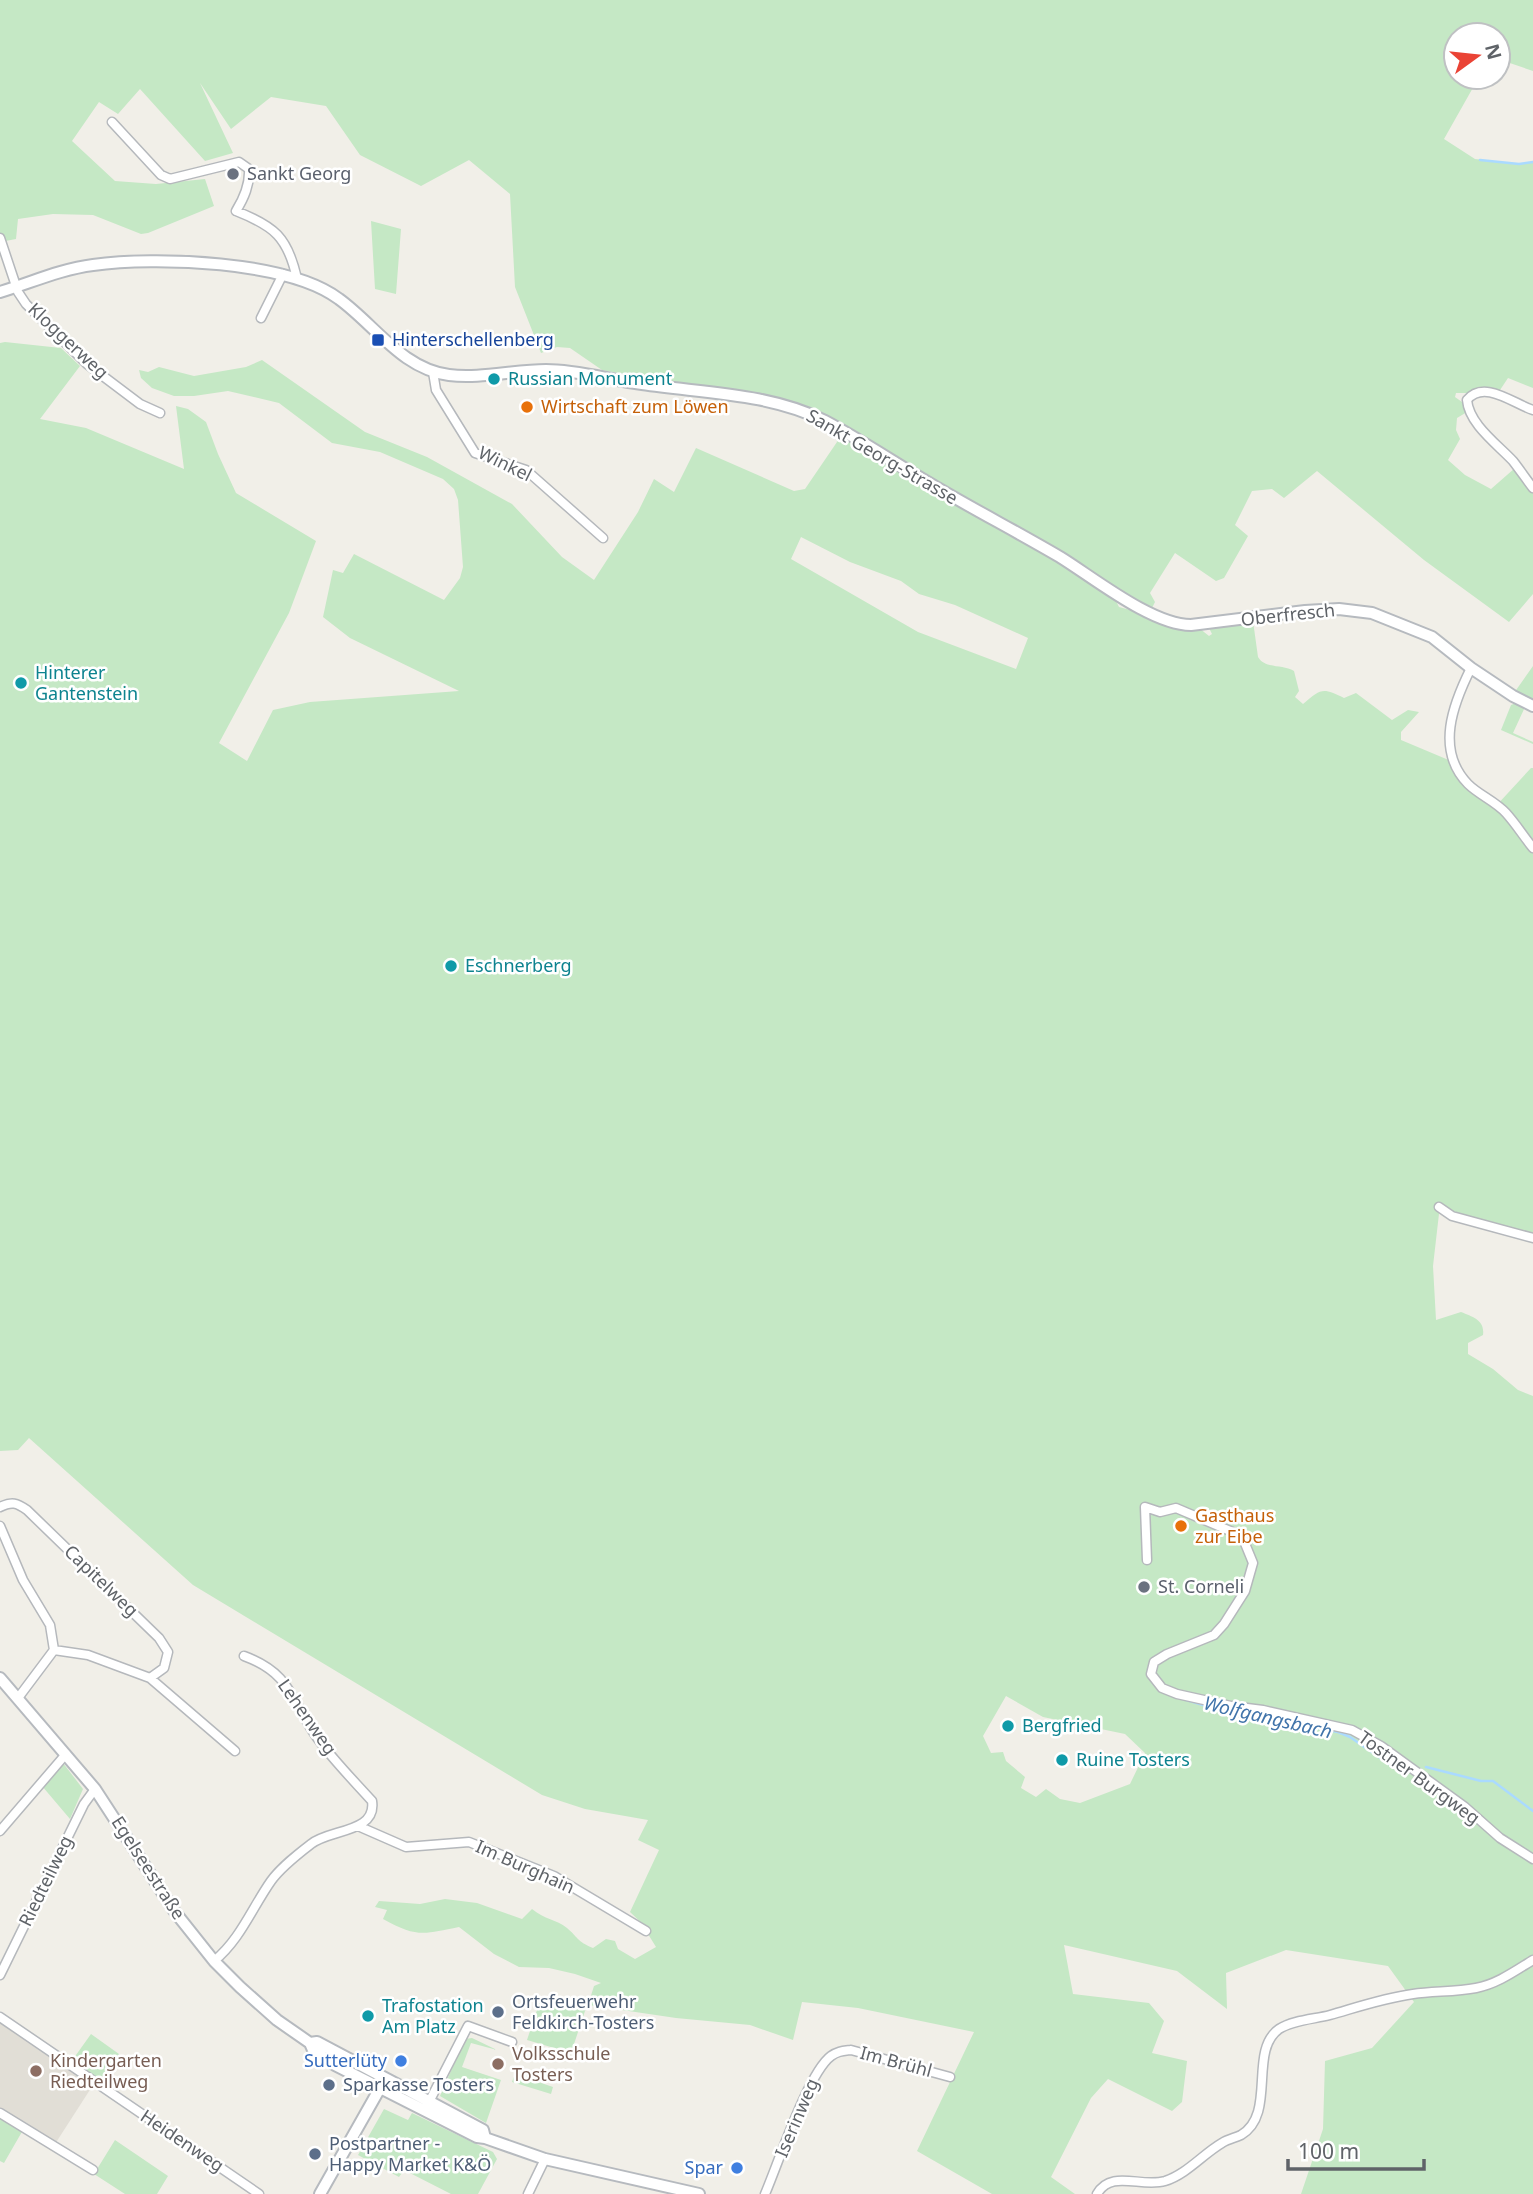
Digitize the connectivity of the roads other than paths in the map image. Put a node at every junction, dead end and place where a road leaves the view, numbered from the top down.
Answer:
1 (112, 122) dead end
2 (0, 238) edge
3 (284, 274) junction
4 (297, 279) junction
5 (16, 287) junction
6 (0, 292) edge
7 (261, 318) dead end
8 (433, 372) junction
9 (1533, 410) edge
10 (160, 413) dead end
11 (1533, 488) edge
12 (603, 538) dead end
13 (1110, 588) joint
14 (1471, 668) junction
15 (1533, 706) edge
16 (1533, 848) edge
17 (1439, 1207) dead end
18 (1533, 1238) edge
19 (0, 1507) edge
20 (0, 1527) edge
21 (1147, 1560) dead end
22 (54, 1650) junction
23 (244, 1656) dead end
24 (0, 1678) edge
25 (149, 1678) junction
26 (18, 1698) junction
27 (235, 1751) dead end
28 (66, 1754) junction
29 (95, 1789) junction
30 (358, 1826) junction
31 (0, 1831) edge
32 (1533, 1859) edge
33 (646, 1931) dead end
34 (1533, 1960) edge
35 (214, 1961) junction
36 (0, 1975) edge
37 (0, 2017) edge
38 (512, 2042) dead end
39 (840, 2051) joint
40 (950, 2077) dead end
41 (383, 2083) junction
42 (427, 2106) junction
43 (0, 2113) edge
44 (545, 2159) junction
45 (93, 2170) dead end
46 (259, 2194) edge
47 (320, 2194) edge
48 (528, 2194) edge
49 (699, 2194) edge
50 (765, 2194) edge
51 (1097, 2194) edge

1 - 4 street
2 - 5 street, Kloggerweg
3 - 4 street, Sankt Georg-Strasse
3 - 5 street, Sankt Georg-Strasse
3 - 7 street
4 - 8 street, Sankt Georg-Strasse
5 - 6 street, Sankt Georg-Strasse
5 - 10 street, Kloggerweg
8 - 12 street, Winkel
8 - 13 street, Sankt Georg-Strasse
9 - 11 street
13 - 14 street, Oberfresch
14 - 15 street, Oberfresch
14 - 16 street
17 - 18 street
19 - 25 street, Capitelweg
20 - 22 street
21 - 32 street, Tostner Burgweg
22 - 25 street
22 - 26 street
23 - 30 street, Lehenweg
24 - 26 street, Egelseestraße
25 - 27 street
26 - 28 street, Egelseestraße
28 - 29 street, Egelseestraße
28 - 31 street
29 - 35 street, Egelseestraße
29 - 36 street, Riedteilweg
30 - 33 street, Im Burghain
30 - 35 street
34 - 51 street
35 - 41 street, Egelseestraße
37 - 46 street, Heidenweg
38 - 42 street
39 - 40 street, Im Brühl
39 - 50 street, Iserinweg
41 - 42 street, Egelseestraße
41 - 47 street
42 - 44 street, Egelseestraße
43 - 45 street
44 - 48 street
44 - 49 street, Egelseestraße

